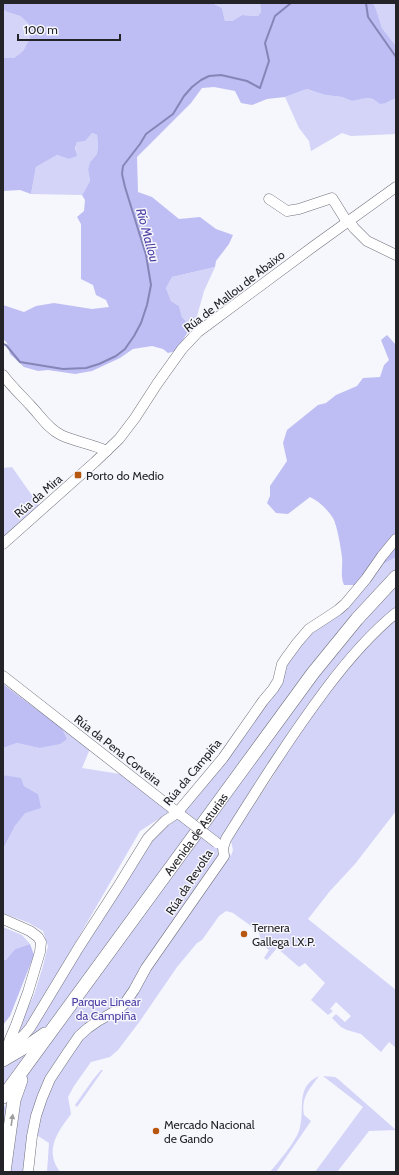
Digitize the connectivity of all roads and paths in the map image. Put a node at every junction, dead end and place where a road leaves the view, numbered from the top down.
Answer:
1 (396, 187) edge
2 (269, 199) dead end
3 (348, 221) junction
4 (396, 255) edge
5 (3, 375) edge
6 (107, 451) junction
7 (396, 539) edge
8 (3, 544) edge
9 (396, 577) edge
10 (396, 613) edge
11 (3, 676) edge
12 (179, 814) junction
13 (220, 846) junction
14 (3, 919) edge
15 (54, 1027) junction
16 (6, 1047) edge
17 (3, 1060) edge
18 (29, 1062) junction
19 (3, 1097) edge
20 (4, 1172) edge
21 (28, 1172) edge

1 - 3 street, Rúa de Mallou de Abaixo
2 - 3 street
3 - 4 street
3 - 6 street, Rúa de Mallou de Abaixo
5 - 6 street
6 - 8 street, Rúa da Mira
7 - 12 street, Rúa da Campiña
9 - 15 main road, Avenida de Asturias
10 - 13 street, Rúa da Revolta
11 - 12 street, Rúa da Pena Corveira
12 - 13 street, Rúa da Pena Corveira, bridge
12 - 16 street, Rúa da Campiña
13 - 21 street, Rúa da Revolta
14 - 16 street
15 - 17 main road
15 - 18 main road, Avenida de Asturias
18 - 19 main road, Avenida de Asturias
20 -> 18 main road

